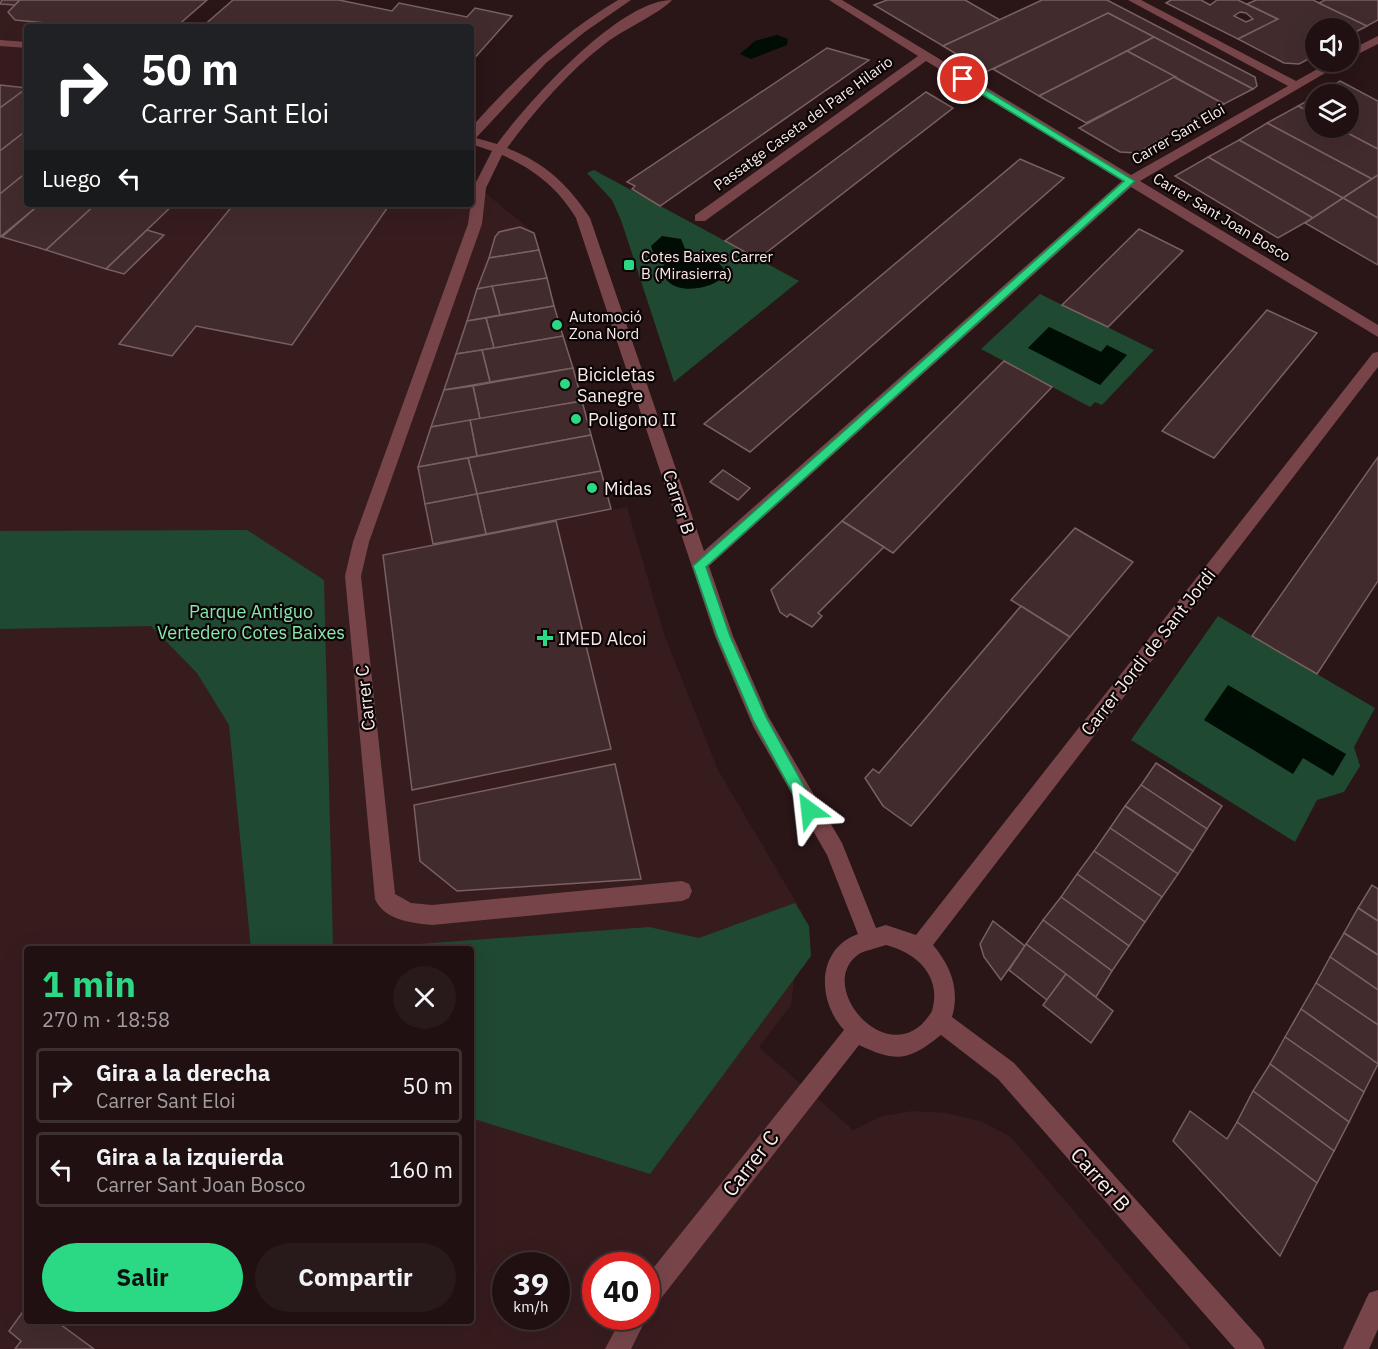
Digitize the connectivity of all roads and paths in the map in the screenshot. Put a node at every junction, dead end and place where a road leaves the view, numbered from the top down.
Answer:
1 (626, 0) edge
2 (667, 0) edge
3 (834, 0) edge
4 (1133, 0) edge
5 (1378, 39) edge
6 (0, 43) edge
7 (24, 45) edge
8 (1359, 50) edge
9 (926, 56) junction
10 (1319, 72) edge
11 (1295, 85) junction
12 (474, 134) edge
13 (474, 139) edge
14 (501, 148) junction
15 (1130, 181) junction
16 (700, 218) dead end
17 (1378, 332) edge
18 (1378, 357) edge
19 (699, 566) junction
20 (682, 891) dead end
21 (870, 938) junction
22 (918, 946) junction
23 (940, 1021) junction
24 (856, 1032) junction
25 (660, 1279) edge
26 (1378, 1302) edge
27 (628, 1330) edge
28 (618, 1349) edge
29 (1252, 1349) edge
30 (1356, 1349) edge

1 - 12 street
2 - 14 street
3 - 9 street, Carrer Sant Joan Bosco
4 - 11 street
5 - 8 street
6 - 7 street
9 - 15 street, Carrer Sant Joan Bosco
9 - 16 street, Passatge Caseta del Pare Hilario
10 - 11 street, Carrer Sant Eloi
11 - 15 street, Carrer Sant Eloi
13 - 14 street, Carrer B
14 - 19 street, Carrer B
14 - 20 street, Carrer C
15 - 17 street, Carrer Sant Joan Bosco
15 - 19 street, Carrer Sant Eloi
18 - 22 street, Carrer Jordi de Sant Jordi
19 - 21 street, Carrer B
21 - 22 street
21 - 24 street
22 - 23 street
23 - 24 street
23 - 29 street, Carrer B
24 - 25 street, Carrer C
26 - 30 street
27 - 28 street

